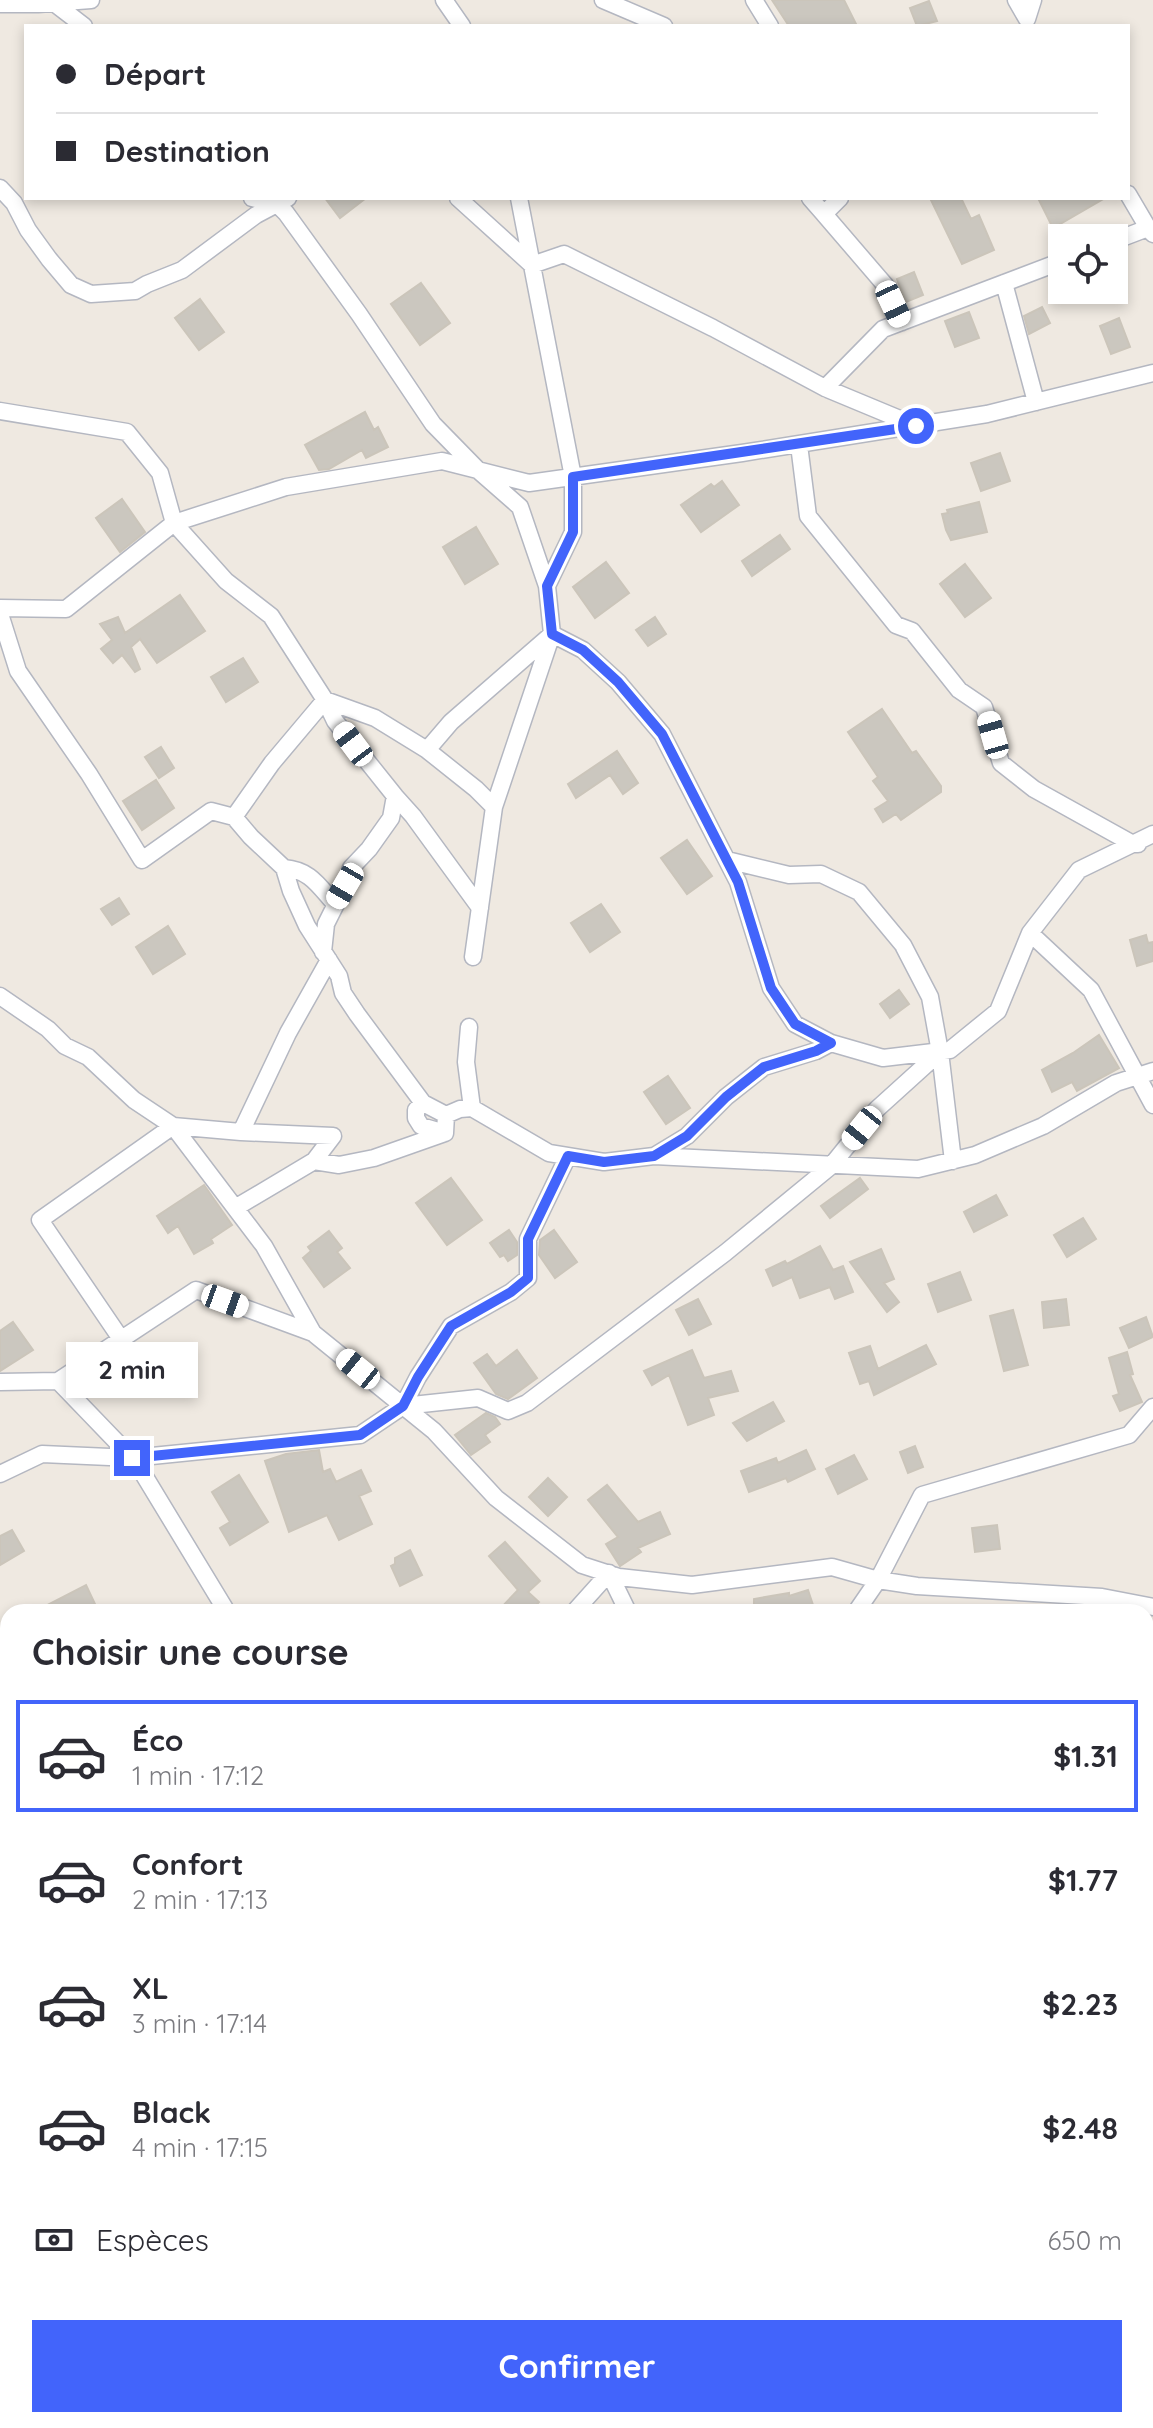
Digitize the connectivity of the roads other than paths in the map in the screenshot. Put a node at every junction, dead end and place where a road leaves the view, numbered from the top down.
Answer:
1 (91, 0) edge
2 (444, 0) edge
3 (603, 0) edge
4 (754, 0) edge
5 (1016, 0) edge
6 (1033, 0) edge
7 (54, 1) edge
8 (0, 4) edge
9 (82, 24) edge
10 (461, 24) edge
11 (659, 24) edge
12 (769, 24) edge
13 (1025, 24) edge
14 (0, 188) edge
15 (1130, 197) edge
16 (460, 200) edge
17 (519, 200) edge
18 (812, 200) edge
19 (838, 200) edge
20 (282, 201) edge
21 (824, 214) junction
22 (1151, 231) edge
23 (1128, 237) edge
24 (532, 265) junction
25 (1048, 266) edge
26 (1004, 283) junction
27 (902, 322) junction
28 (1153, 373) edge
29 (825, 388) junction
30 (1036, 402) junction
31 (0, 411) edge
32 (916, 426) junction
33 (799, 445) junction
34 (479, 471) junction
35 (573, 477) junction
36 (174, 523) junction
37 (547, 586) junction
38 (0, 608) edge
39 (0, 614) edge
40 (552, 634) junction
41 (325, 700) junction
42 (427, 750) junction
43 (395, 796) junction
44 (494, 807) junction
45 (234, 817) junction
46 (1153, 834) edge
47 (1133, 844) junction
48 (1153, 845) edge
49 (727, 860) junction
50 (284, 868) junction
51 (349, 874) junction
52 (314, 880) junction
53 (335, 904) junction
54 (480, 908) junction
55 (1030, 933) junction
56 (326, 956) junction
57 (473, 957) dead end
58 (0, 996) edge
59 (469, 1027) dead end
60 (831, 1043) junction
61 (940, 1052) junction
62 (1153, 1071) edge
63 (1136, 1076) junction
64 (423, 1103) junction
65 (1153, 1105) edge
66 (472, 1108) junction
67 (446, 1115) junction
68 (173, 1126) junction
69 (241, 1132) junction
70 (445, 1133) junction
71 (568, 1156) junction
72 (654, 1156) junction
73 (314, 1161) junction
74 (953, 1161) junction
75 (831, 1166) junction
76 (235, 1208) junction
77 (313, 1333) junction
78 (121, 1339) junction
79 (58, 1381) junction
80 (0, 1382) edge
81 (403, 1406) junction
82 (1153, 1407) edge
83 (132, 1458) junction
84 (0, 1474) edge
85 (609, 1573) junction
86 (878, 1580) junction
87 (222, 1604) edge
88 (581, 1604) edge
89 (624, 1604) edge
90 (862, 1604) edge
91 (1138, 1604) edge

1 - 7 street
2 - 10 street
3 - 11 street
4 - 12 street
5 - 13 street
6 - 13 street
7 - 8 street
7 - 9 street
14 - 20 street
15 - 22 street
16 - 24 street
17 - 24 street
18 - 21 street
19 - 21 street
20 - 34 street
21 - 27 street
22 - 23 street
24 - 29 street
24 - 35 street
25 - 26 street
26 - 27 street
26 - 30 street
27 - 29 street
28 - 30 street
29 - 32 street
30 - 32 street
31 - 36 street
32 - 33 street
33 - 35 street
33 - 47 street
34 - 35 street
34 - 36 street
34 - 37 street
35 - 37 street
36 - 38 street
36 - 41 street
37 - 40 street
39 - 45 street
40 - 42 street
40 - 44 street
40 - 49 street
41 - 42 street
41 - 43 street
41 - 45 street
42 - 44 street
43 - 51 street
43 - 54 street
44 - 54 street
45 - 50 street
46 - 47 street
47 - 48 street
47 - 55 street
49 - 60 street
49 - 61 street
50 - 52 street
50 - 56 street
51 - 52 street
51 - 53 street
52 - 53 street
53 - 56 street
54 - 57 street
55 - 61 street
55 - 63 street
56 - 64 street
56 - 69 street
58 - 68 street
59 - 66 street
60 - 61 street
60 - 72 street
61 - 74 street
61 - 75 street
62 - 63 street
63 - 65 street
63 - 74 street
64 - 67 street
64 - 70 street
66 - 67 street
66 - 71 street
67 - 70 street
68 - 69 street
68 - 76 street
68 - 78 street
69 - 73 street
70 - 73 street
71 - 72 street
71 - 81 street
72 - 75 street
73 - 76 street
74 - 75 street
75 - 81 street
76 - 77 street
77 - 78 street
77 - 81 street
78 - 79 street
79 - 80 street
79 - 83 street
81 - 83 street
81 - 85 street
82 - 86 street
83 - 84 street
83 - 87 street
85 - 86 street
85 - 88 street
85 - 89 street
86 - 90 street
86 - 91 street

